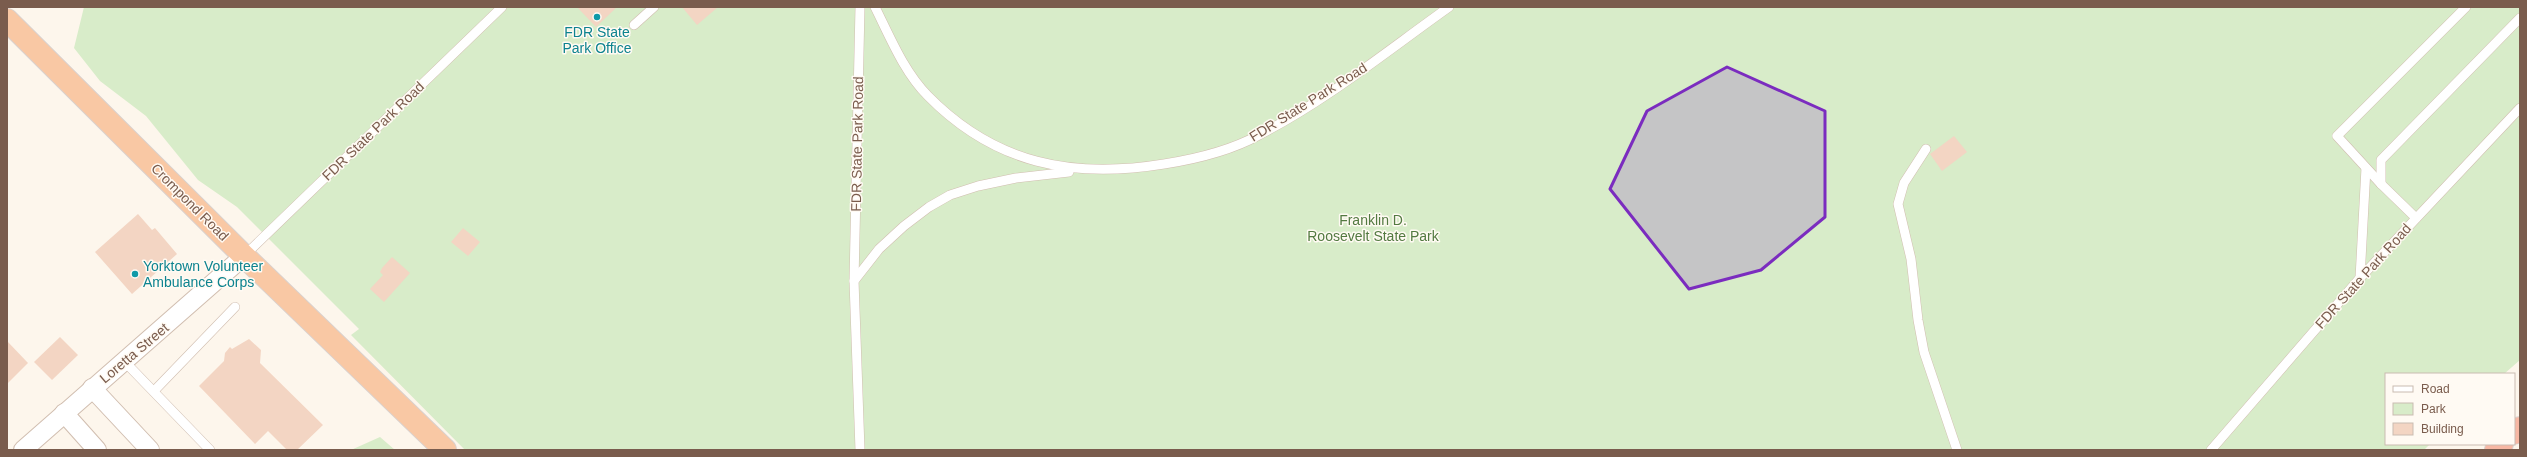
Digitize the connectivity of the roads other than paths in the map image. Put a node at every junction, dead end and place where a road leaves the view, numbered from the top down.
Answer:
1 (502, 7) edge
2 (654, 7) edge
3 (860, 7) edge
4 (875, 7) edge
5 (1449, 7) edge
6 (2466, 7) edge
7 (2520, 18) edge
8 (7, 20) edge
9 (634, 25) dead end
10 (2520, 108) edge
11 (1926, 148) dead end
12 (2366, 168) junction
13 (1082, 170) junction
14 (2381, 184) junction
15 (2416, 218) junction
16 (244, 256) junction
17 (2360, 278) junction
18 (854, 281) junction
19 (235, 307) dead end
20 (124, 361) junction
21 (92, 388) junction
22 (154, 392) junction
23 (64, 413) junction
24 (23, 450) edge
25 (97, 450) edge
26 (150, 450) edge
27 (210, 450) edge
28 (445, 450) edge
29 (860, 450) edge
30 (1957, 450) edge
31 (2211, 450) edge

1 - 16 lane, FDR State Park Road
2 - 9 lane
3 - 18 lane, FDR State Park Road
4 - 13 lane, FDR State Park Road
5 - 13 lane, FDR State Park Road
6 - 12 lane
7 - 14 lane
8 - 16 highway, Crompond Road
10 - 15 lane, FDR State Park Road
11 - 30 lane
12 - 14 lane
12 - 17 lane
13 - 18 lane, FDR State Park Road
14 - 15 lane
15 - 17 lane, FDR State Park Road
16 - 20 street, Loretta Street
16 - 28 highway, Crompond Road
17 - 31 lane, FDR State Park Road
18 - 29 lane, FDR State Park Road
19 - 22 lane
20 - 21 street, Loretta Street
20 - 22 lane
21 - 23 street, Loretta Street
21 - 26 street
22 - 27 lane
23 - 24 street, Loretta Street
23 - 25 street

